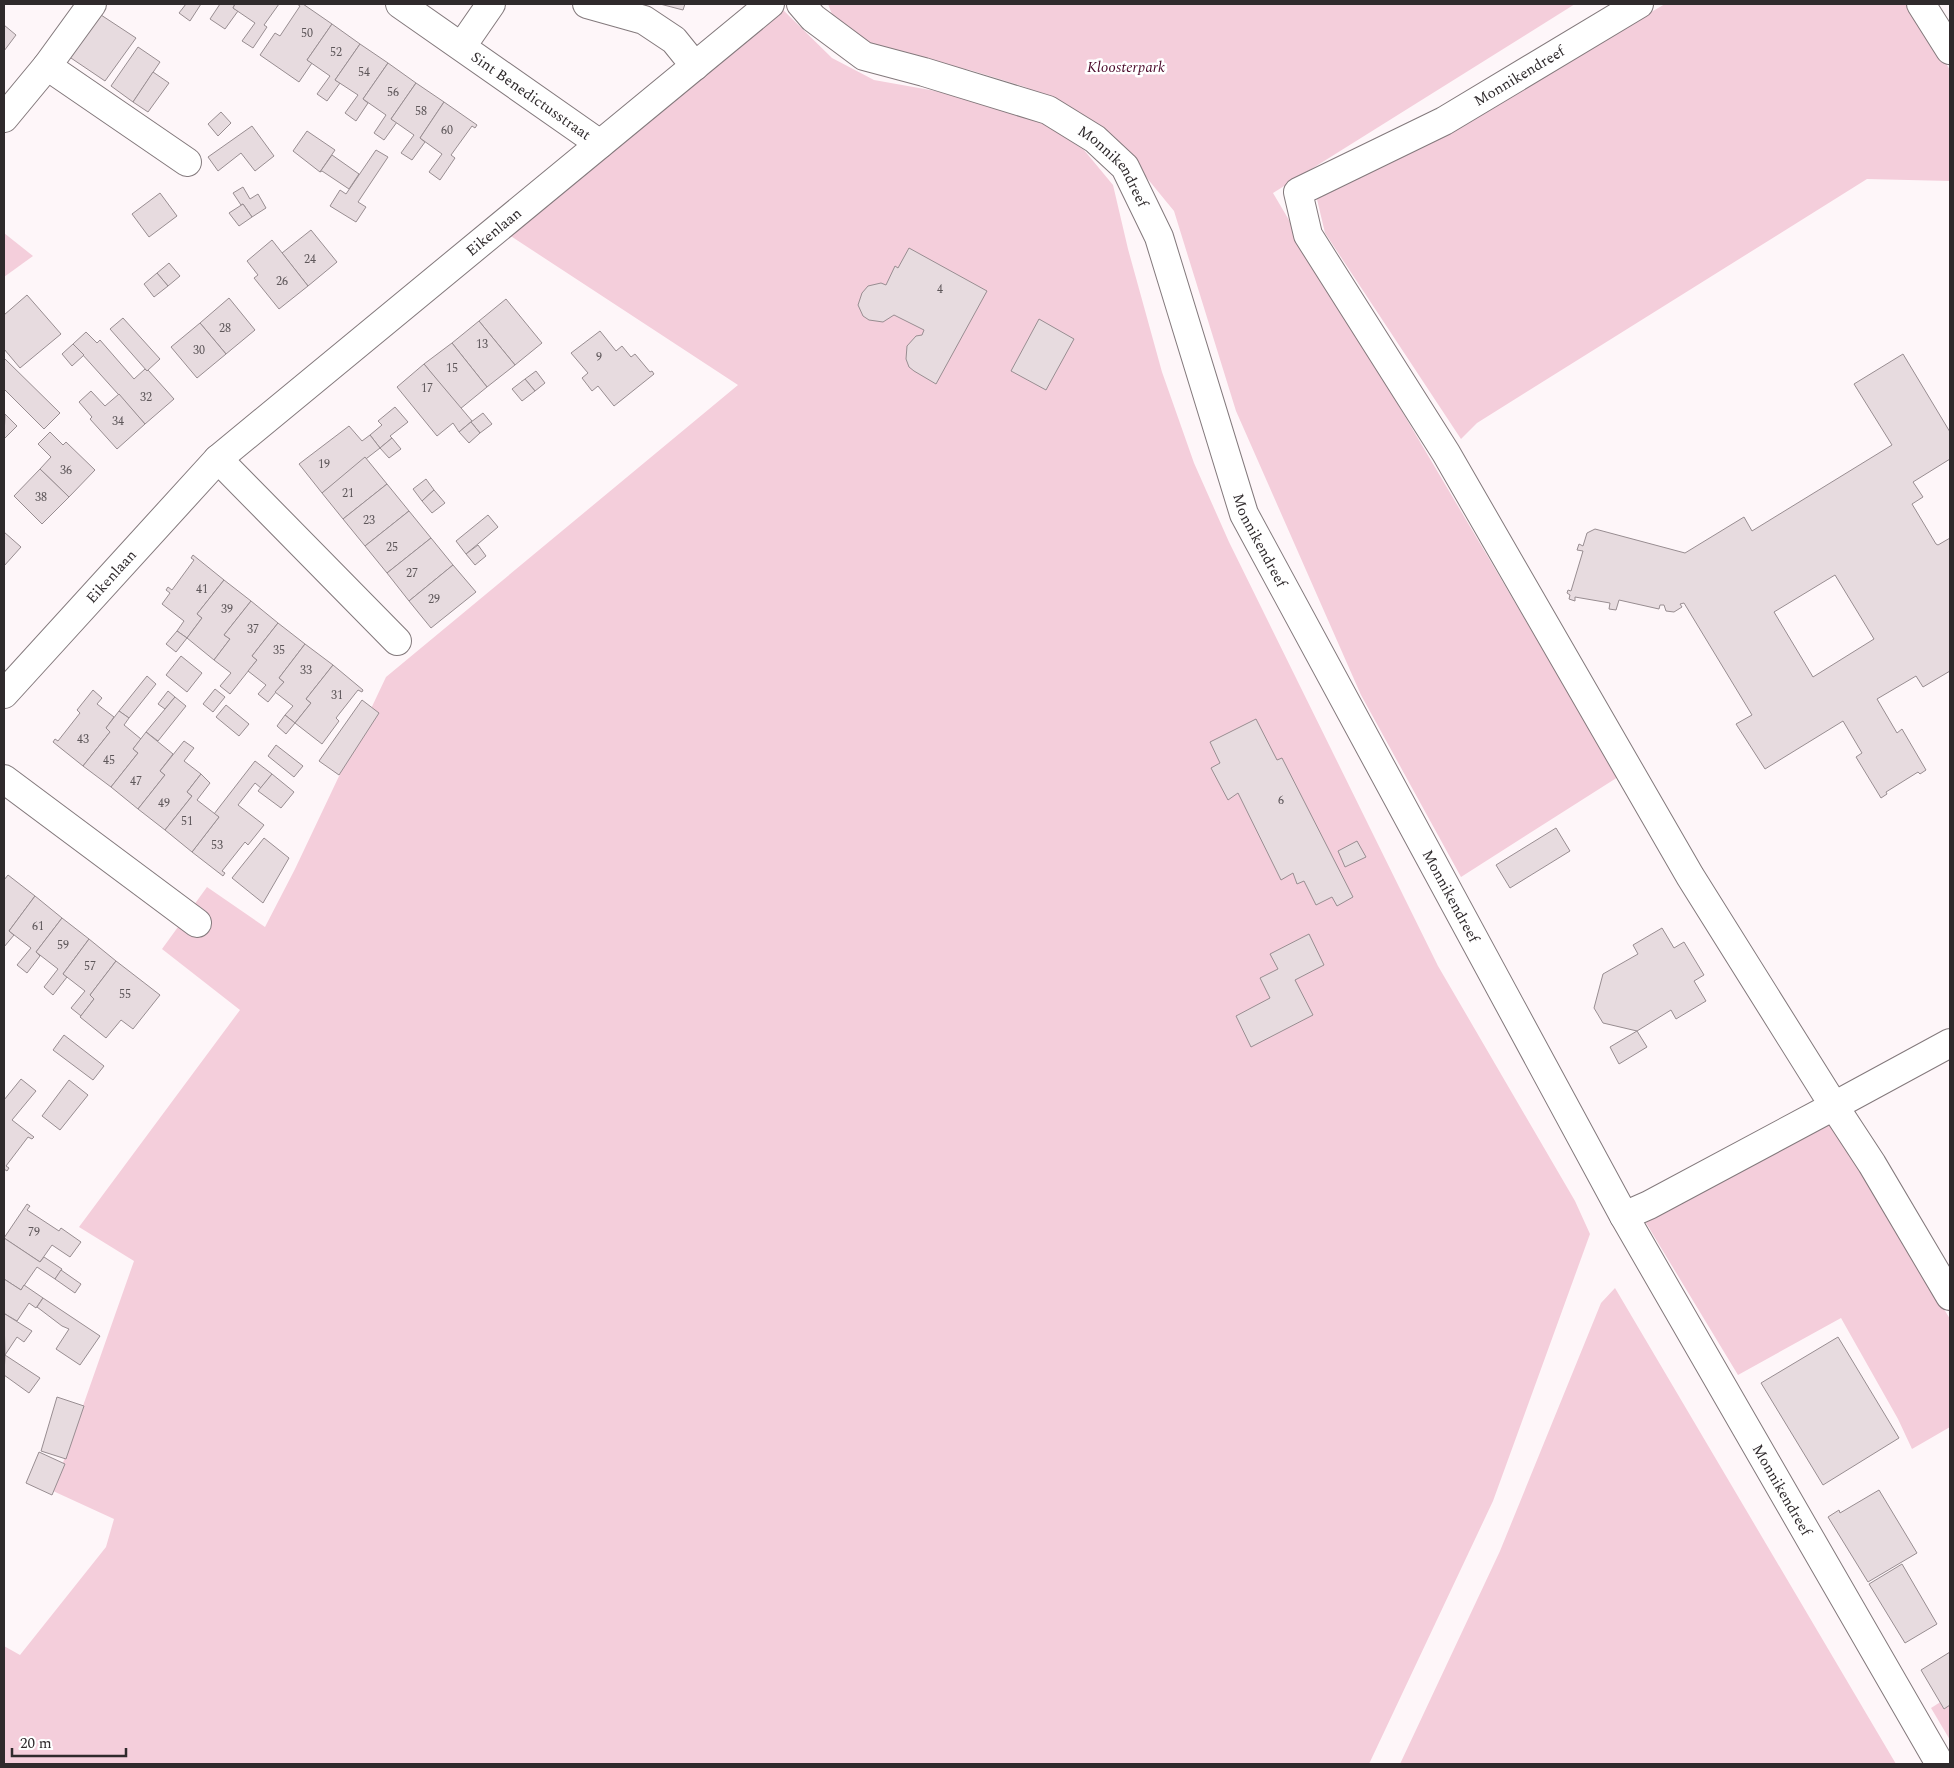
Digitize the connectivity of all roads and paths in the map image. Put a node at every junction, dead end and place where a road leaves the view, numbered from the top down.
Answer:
1 (92, 4) edge
2 (400, 4) edge
3 (491, 4) edge
4 (587, 4) edge
5 (770, 4) edge
6 (801, 4) edge
7 (1639, 4) edge
8 (1921, 4) edge
9 (462, 46) junction
10 (1950, 50) edge
11 (47, 66) junction
12 (695, 66) junction
13 (4, 118) edge
14 (600, 144) junction
15 (187, 162) dead end
16 (218, 459) junction
17 (397, 641) dead end
18 (4, 694) edge
19 (4, 779) edge
20 (198, 923) dead end
21 (1950, 1043) edge
22 (1834, 1106) junction
23 (1624, 1216) junction
24 (1950, 1296) edge
25 (1940, 1764) edge

1 - 11 street
2 - 9 street, Sint Benedictusstraat
3 - 9 street, Sint Benedictusstraat
4 - 12 street
5 - 12 street, Eikenlaan
6 - 23 street, Monnikendreef
7 - 22 street, Monnikendreef
8 - 10 street
9 - 14 street, Sint Benedictusstraat
11 - 13 street
11 - 15 street
12 - 14 street, Eikenlaan
14 - 16 street, Eikenlaan
16 - 17 street
16 - 18 street, Eikenlaan
19 - 20 street
21 - 22 street
22 - 23 street
22 - 24 street
23 - 25 street, Monnikendreef

